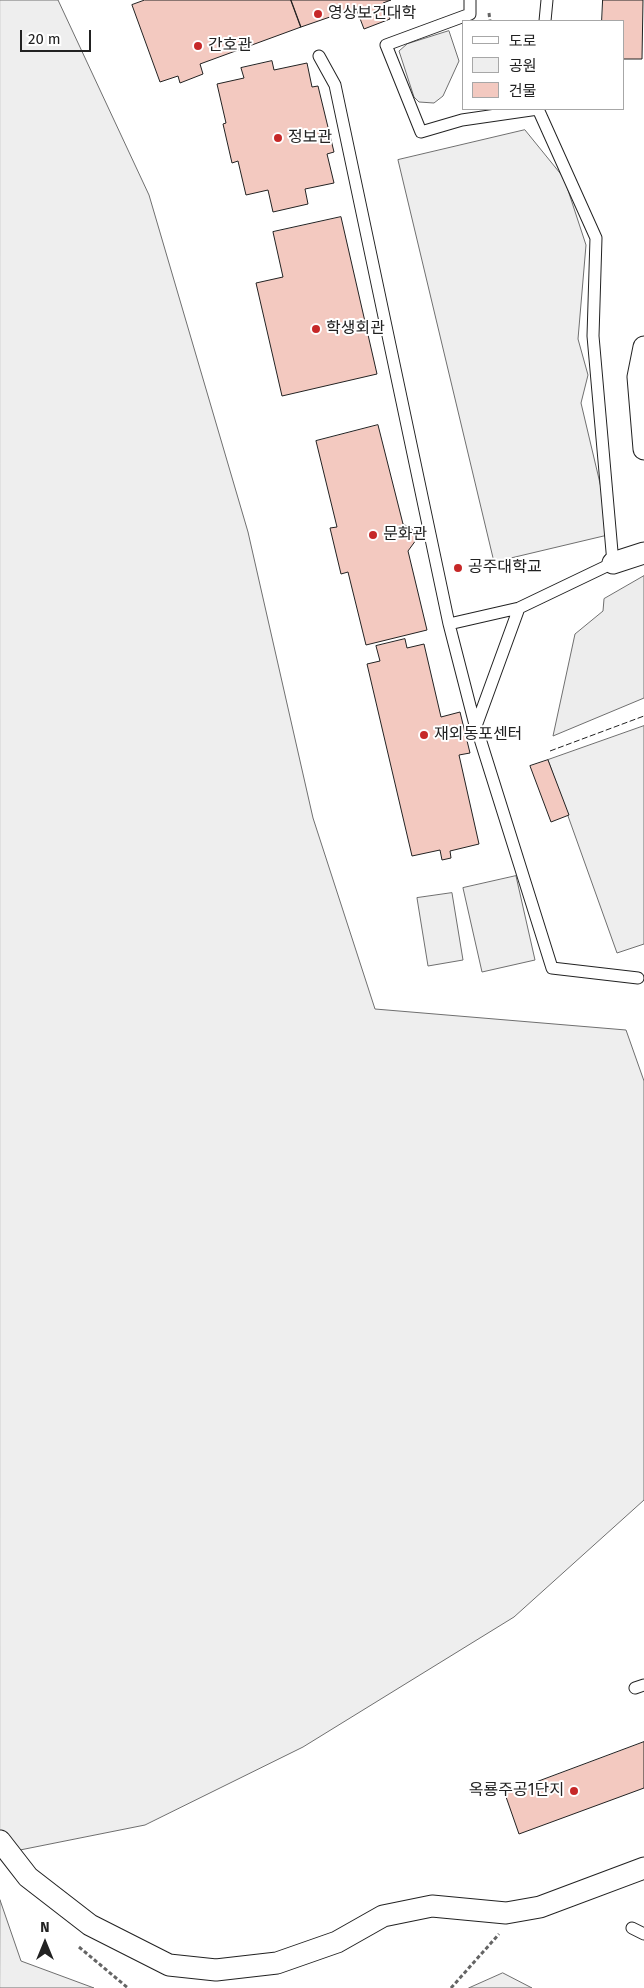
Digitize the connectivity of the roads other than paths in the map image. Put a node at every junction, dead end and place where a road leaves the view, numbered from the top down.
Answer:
1 (470, 0) edge
2 (547, 0) edge
3 (469, 18) edge
4 (462, 20) edge
5 (545, 20) edge
6 (319, 56) dead end
7 (523, 110) edge
8 (538, 110) edge
9 (463, 114) edge
10 (644, 346) edge
11 (644, 449) edge
12 (644, 553) edge
13 (612, 563) junction
14 (519, 608) junction
15 (449, 624) junction
16 (476, 726) junction
17 (638, 978) dead end
18 (0, 1841) edge
19 (644, 1868) edge
20 (632, 1928) dead end
21 (644, 1934) edge

1 - 3 lane
2 - 5 lane
4 - 9 lane
6 - 15 lane
7 - 9 lane
8 - 13 lane
10 - 11 street
12 - 13 street
13 - 14 lane
14 - 15 lane
14 - 16 lane
15 - 16 lane
16 - 17 lane
18 - 19 street
20 - 21 lane

